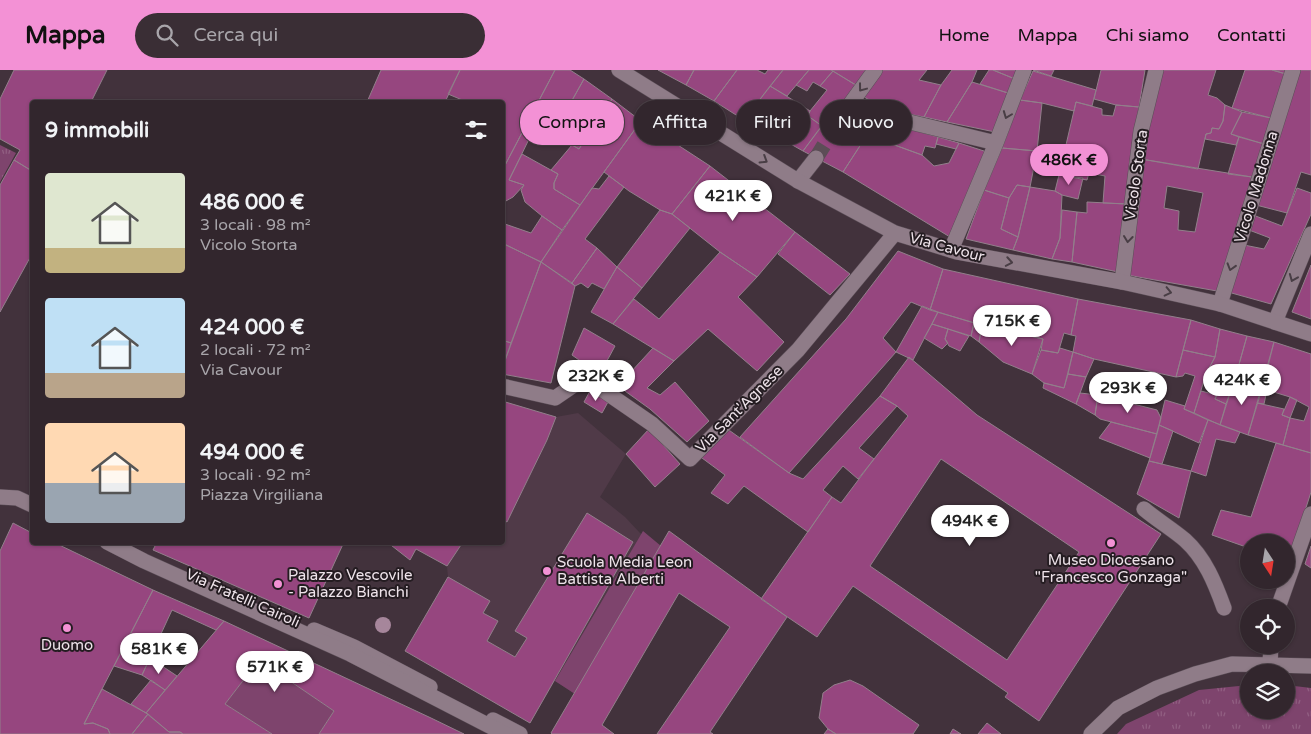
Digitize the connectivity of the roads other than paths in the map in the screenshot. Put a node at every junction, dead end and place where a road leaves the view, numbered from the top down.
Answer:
1 (619, 70) edge
2 (875, 70) edge
3 (1024, 70) edge
4 (1156, 70) edge
5 (1293, 70) edge
6 (996, 143) junction
7 (816, 158) tunnel mouth
8 (798, 181) junction
9 (896, 234) junction
10 (1311, 234) edge
11 (951, 250) junction
12 (1122, 282) junction
13 (1220, 304) junction
14 (1275, 322) junction
15 (1311, 334) edge
16 (505, 387) edge
17 (0, 496) edge
18 (30, 505) edge
19 (1144, 509) dead end
20 (1311, 514) edge
21 (114, 545) edge
22 (123, 550) junction
23 (1281, 599) edge
24 (1224, 608) dead end
25 (1271, 654) edge
26 (1240, 664) edge
27 (1270, 664) edge
28 (1295, 665) edge
29 (1311, 666) edge
30 (505, 734) edge
31 (520, 734) edge
32 (1091, 734) edge

1 -> 8 street, Via Cavour
2 -> 6 street
3 -> 6 street
4 -> 12 street, Vicolo Storta
5 -> 13 street, Vicolo Madonna
6 - 11 street
7 - 8 street
8 - 9 street, Via Cavour
9 - 11 street, Via Cavour
9 - 16 street, Via Sant'Agnese
10 -> 14 street
11 -> 12 street, Via Cavour
12 -> 13 street, Via Cavour
13 - 14 street, Via Cavour
14 - 15 street, Via Cavour
17 - 18 street
19 - 24 street
20 - 23 street
21 - 22 street
22 - 30 street, Via Fratelli Cairoli
22 - 31 street, Via Fratelli Cairoli
25 - 27 street
26 - 32 street
28 - 29 street

